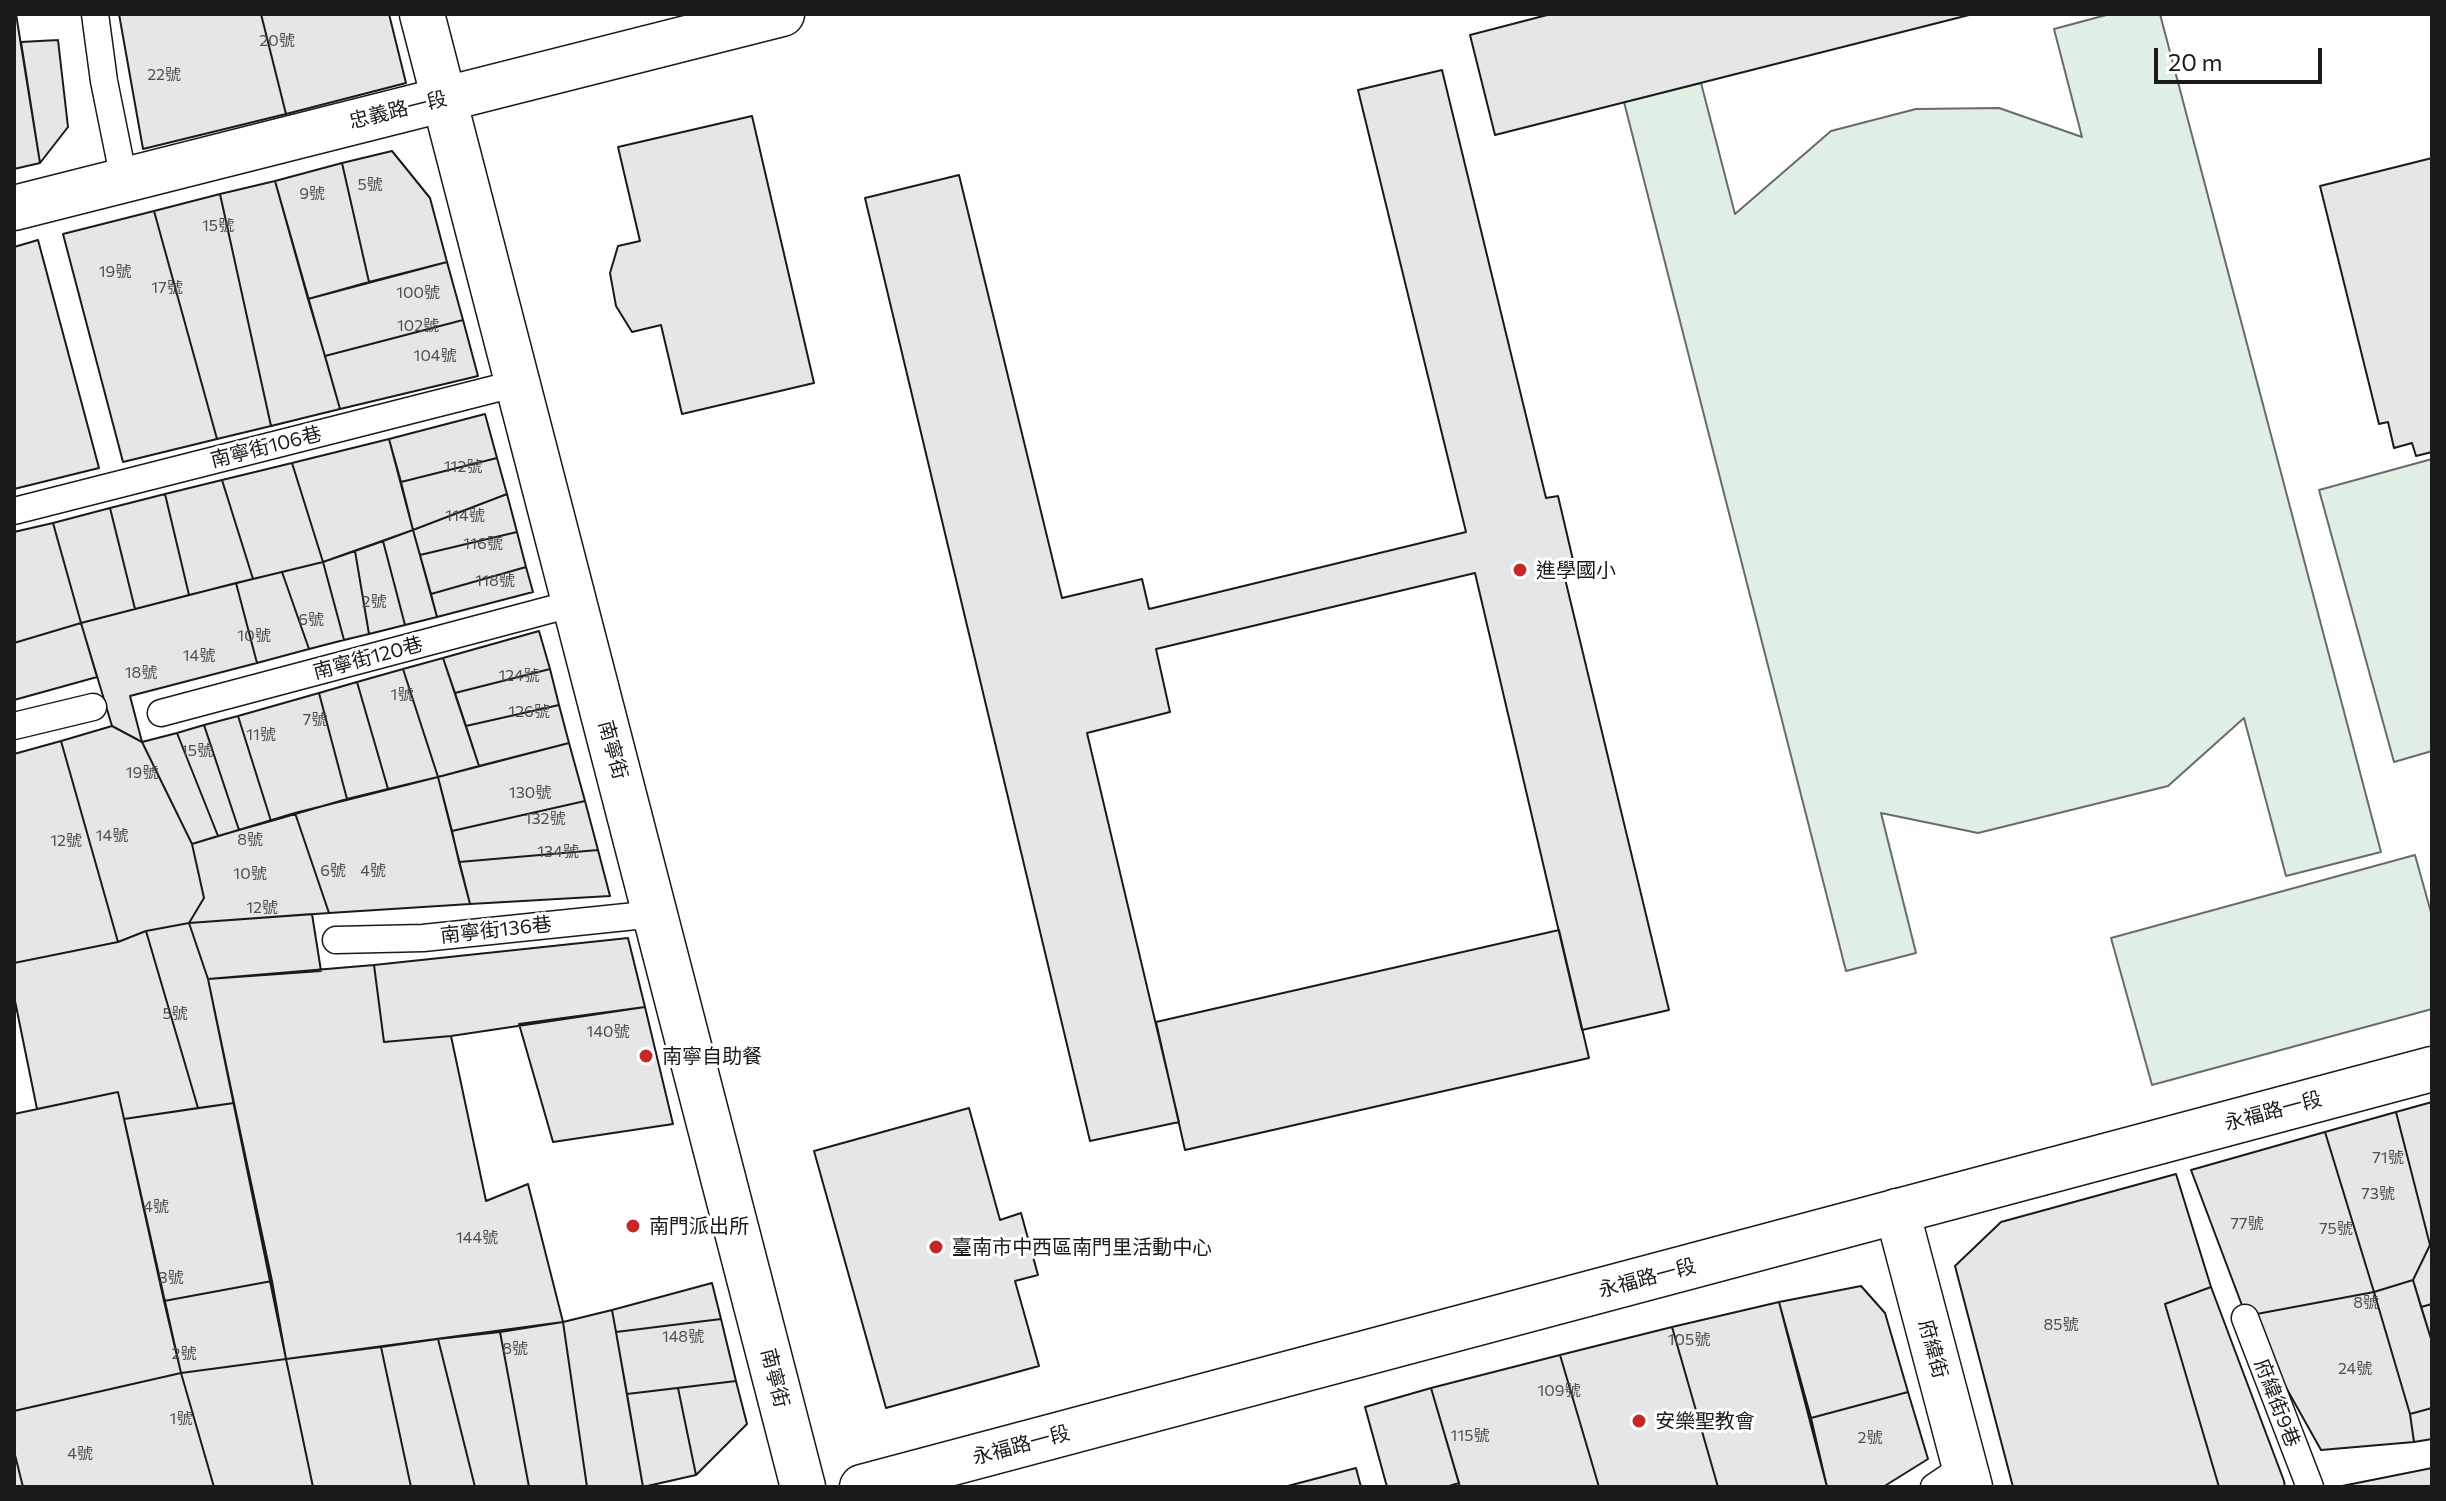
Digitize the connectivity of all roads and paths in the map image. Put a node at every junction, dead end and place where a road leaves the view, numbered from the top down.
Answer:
1 (95, 14) edge
2 (422, 14) edge
3 (782, 14) edge
4 (444, 98) junction
5 (124, 180) junction
6 (14, 208) edge
7 (518, 383) junction
8 (14, 511) edge
9 (575, 603) junction
10 (93, 707) dead end
11 (161, 713) dead end
12 (14, 726) edge
13 (655, 914) junction
14 (336, 940) dead end
15 (2432, 1069) edge
16 (1897, 1211) junction
17 (2245, 1318) dead end
18 (1956, 1480) edge
19 (803, 1487) edge
20 (862, 1487) edge
21 (2310, 1487) edge

1 - 5 lane
2 - 4 street, 南寧街
3 - 4 street, 忠義路一段
4 - 5 street, 忠義路一段
4 - 7 street, 南寧街
5 - 6 street, 忠義路一段
7 - 8 lane, 南寧街106巷
7 - 9 street, 南寧街
9 - 11 lane, 南寧街120巷
9 - 13 street, 南寧街
10 - 12 lane
13 - 14 lane, 南寧街136巷
13 - 19 street, 南寧街
15 - 16 street, 永福路一段
16 - 18 street, 府緯街
16 - 20 street, 永福路一段
17 - 21 lane, 府緯街9巷

